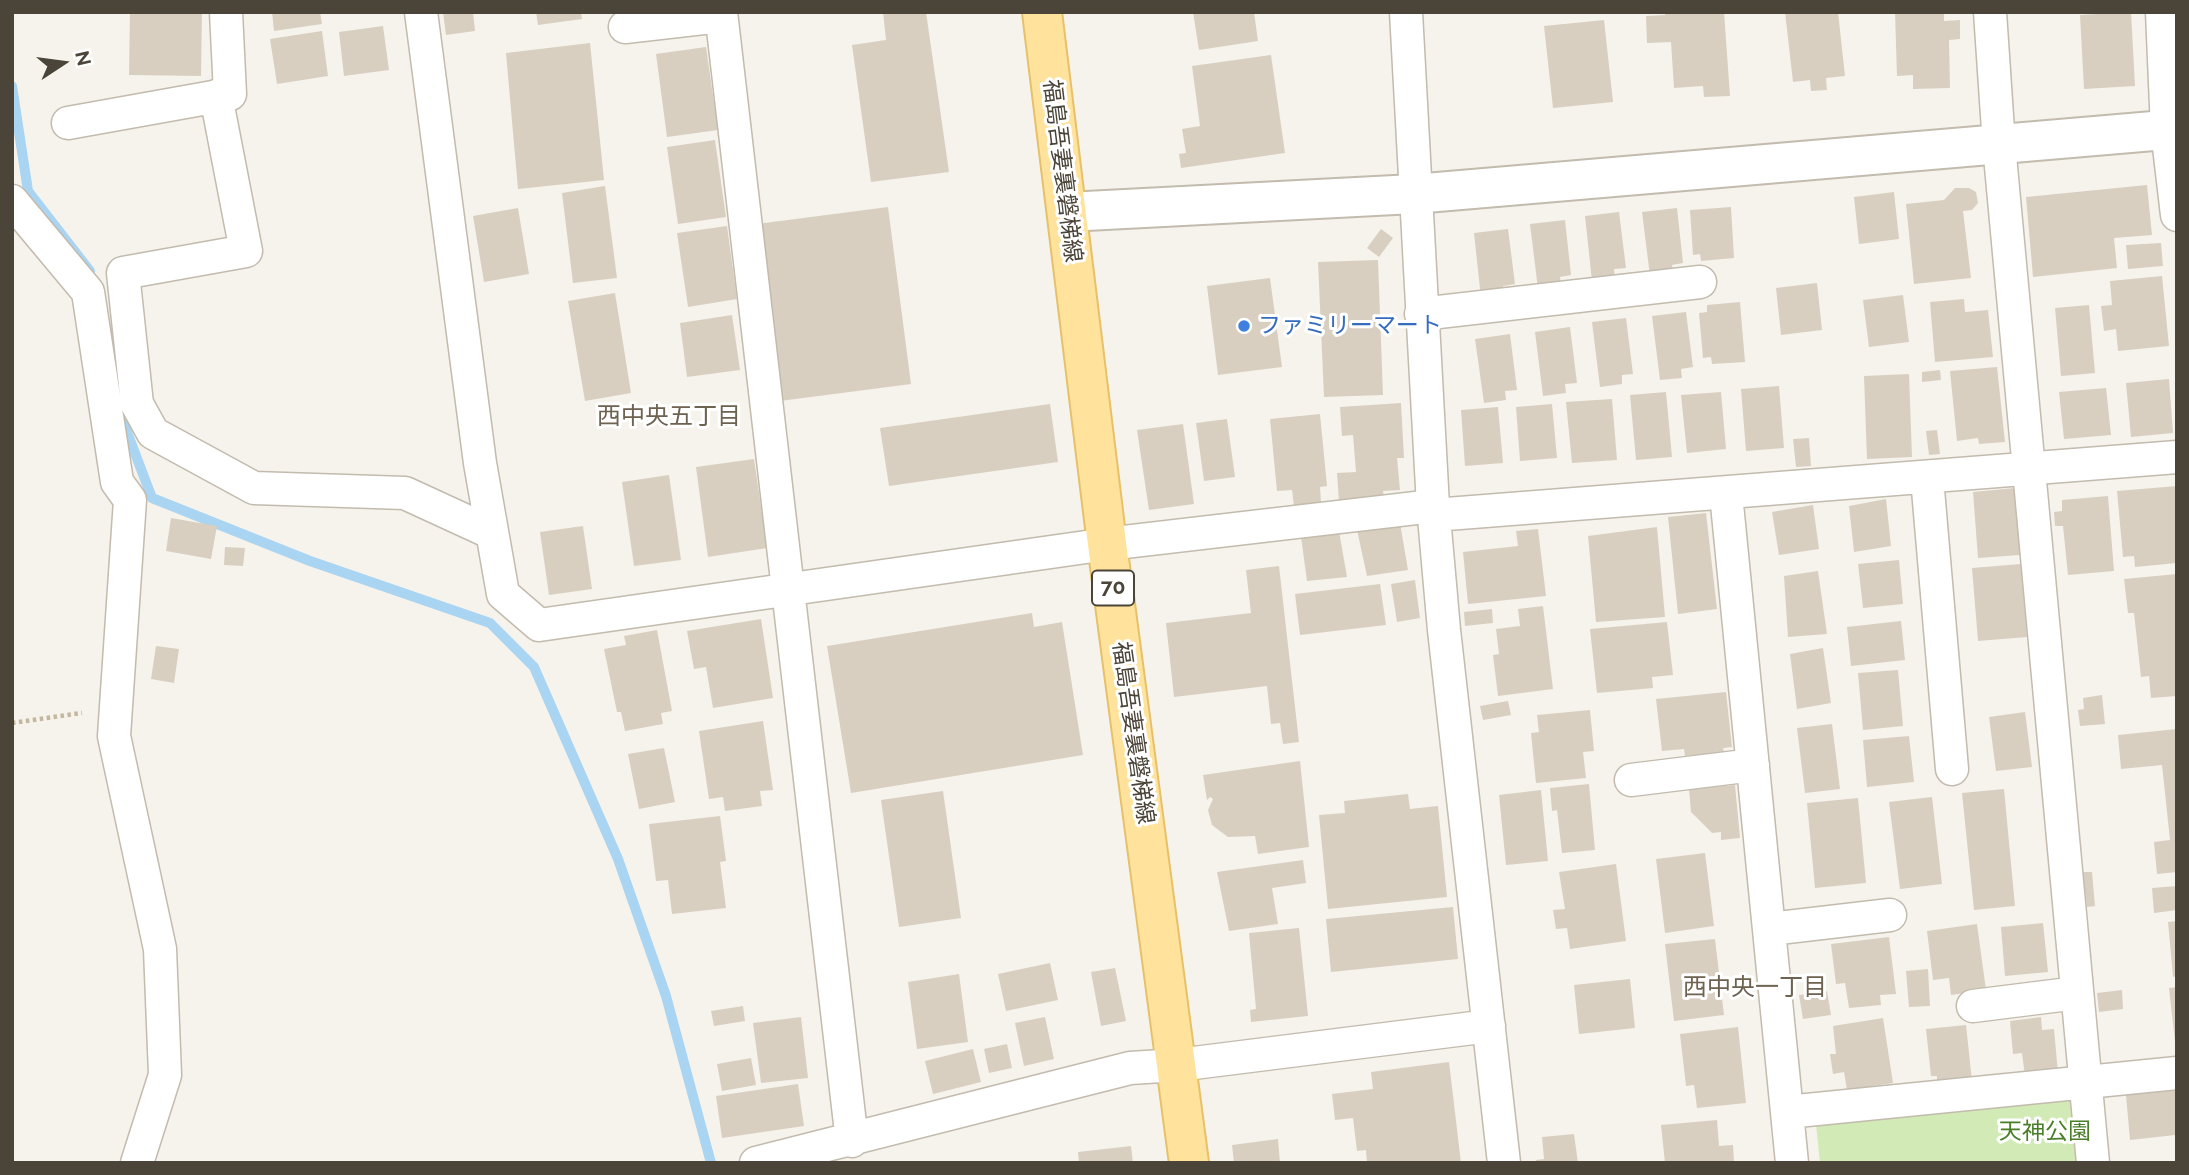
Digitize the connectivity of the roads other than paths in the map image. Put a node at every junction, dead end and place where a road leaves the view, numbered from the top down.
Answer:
1 (226, 12) edge
2 (421, 12) edge
3 (1042, 12) edge
4 (1406, 12) edge
5 (1990, 12) edge
6 (2162, 12) edge
7 (721, 14) edge
8 (625, 27) dead end
9 (216, 96) junction
10 (68, 123) dead end
11 (2172, 130) edge
12 (1999, 145) junction
13 (1415, 194) junction
14 (12, 201) edge
15 (1067, 212) junction
16 (2177, 215) edge
17 (1700, 282) dead end
18 (1421, 314) junction
19 (2177, 457) edge
20 (2029, 471) junction
21 (1927, 478) junction
22 (1726, 494) junction
23 (1433, 510) junction
24 (492, 533) junction
25 (1107, 544) junction
26 (788, 590) junction
27 (1753, 765) junction
28 (1952, 769) dead end
29 (1631, 780) dead end
30 (1890, 915) dead end
31 (1770, 929) junction
32 (2077, 993) junction
33 (1973, 1006) dead end
34 (1489, 1026) junction
35 (1178, 1065) junction
36 (2177, 1073) edge
37 (2085, 1084) junction
38 (1787, 1112) junction
39 (852, 1141) junction
40 (137, 1163) edge
41 (756, 1163) edge
42 (1189, 1163) edge
43 (1504, 1163) edge
44 (1792, 1163) edge
45 (2093, 1163) edge

1 - 9 street
2 - 24 street
3 - 15 main road, 福島吾妻裏磐梯線 / 70
4 - 13 street
5 - 12 street
6 - 11 street
7 - 8 street
7 - 26 street
9 - 10 street
9 - 24 street
11 - 12 street
11 - 16 street
12 - 13 street
12 - 20 street
13 - 15 street
13 - 18 street
14 - 40 street
15 - 25 main road, 福島吾妻裏磐梯線 / 70
17 - 18 street
18 - 23 street
19 - 20 street
20 - 21 street
20 - 32 street
21 - 22 street
21 - 28 street
22 - 23 street
22 - 27 street
23 - 25 street
23 - 34 street
24 - 26 street
25 - 26 street
25 - 35 main road, 福島吾妻裏磐梯線 / 70
26 - 39 street
27 - 29 street
27 - 31 street
30 - 31 street
31 - 38 street
32 - 33 street
32 - 37 street
34 - 35 street
34 - 43 street
35 - 39 street
35 - 42 main road, 福島吾妻裏磐梯線 / 70
36 - 37 street
37 - 38 street
37 - 45 street
38 - 44 street
39 - 41 street

